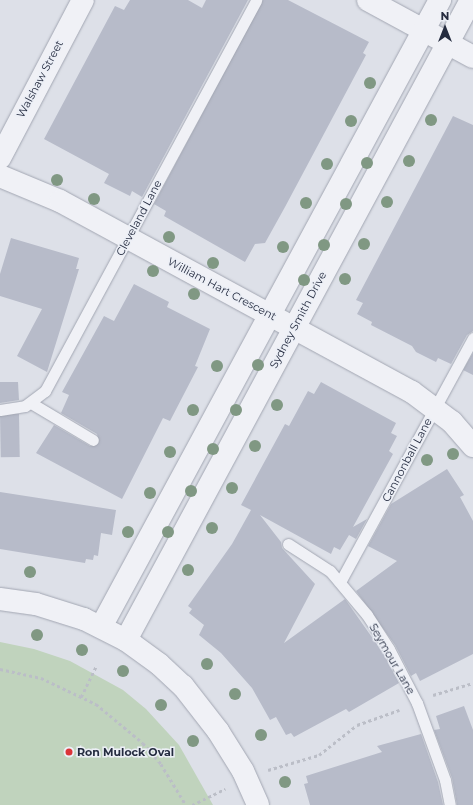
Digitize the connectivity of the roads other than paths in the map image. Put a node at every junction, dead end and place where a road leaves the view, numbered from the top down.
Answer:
1 (83, 0) edge
2 (256, 0) edge
3 (368, 0) edge
4 (440, 0) edge
5 (471, 0) edge
6 (424, 30) junction
7 (448, 43) junction
8 (473, 57) edge
9 (0, 158) edge
10 (0, 176) edge
11 (128, 239) junction
12 (270, 315) junction
13 (294, 328) junction
14 (473, 338) edge
15 (31, 403) junction
16 (435, 408) junction
17 (0, 410) edge
18 (93, 440) dead end
19 (473, 446) edge
20 (288, 544) dead end
21 (340, 582) junction
22 (0, 598) edge
23 (101, 627) junction
24 (126, 640) junction
25 (258, 805) edge
26 (450, 805) edge

1 - 9 street, Walshaw Street
2 - 11 lane, Cleveland Lane
3 - 6 street
4 - 6 street
5 - 7 street, Sydney Smith Drive
6 - 7 street
6 - 12 street
7 - 8 street
7 - 13 street, Sydney Smith Drive
10 - 11 street, William Hart Crescent
11 - 12 street, William Hart Crescent
11 - 15 lane, Cleveland Lane
12 - 13 street, William Hart Crescent
12 - 23 street
13 - 16 street, William Hart Crescent
13 - 24 street, Sydney Smith Drive
14 - 16 lane, Cannonball Lane
15 - 17 lane, Cleveland Lane
15 - 18 lane
16 - 19 street, William Hart Crescent
16 - 21 lane, Cannonball Lane
20 - 21 lane, Seymour Lane
21 - 26 lane, Seymour Lane
22 - 23 street
23 - 24 street
24 - 25 street

